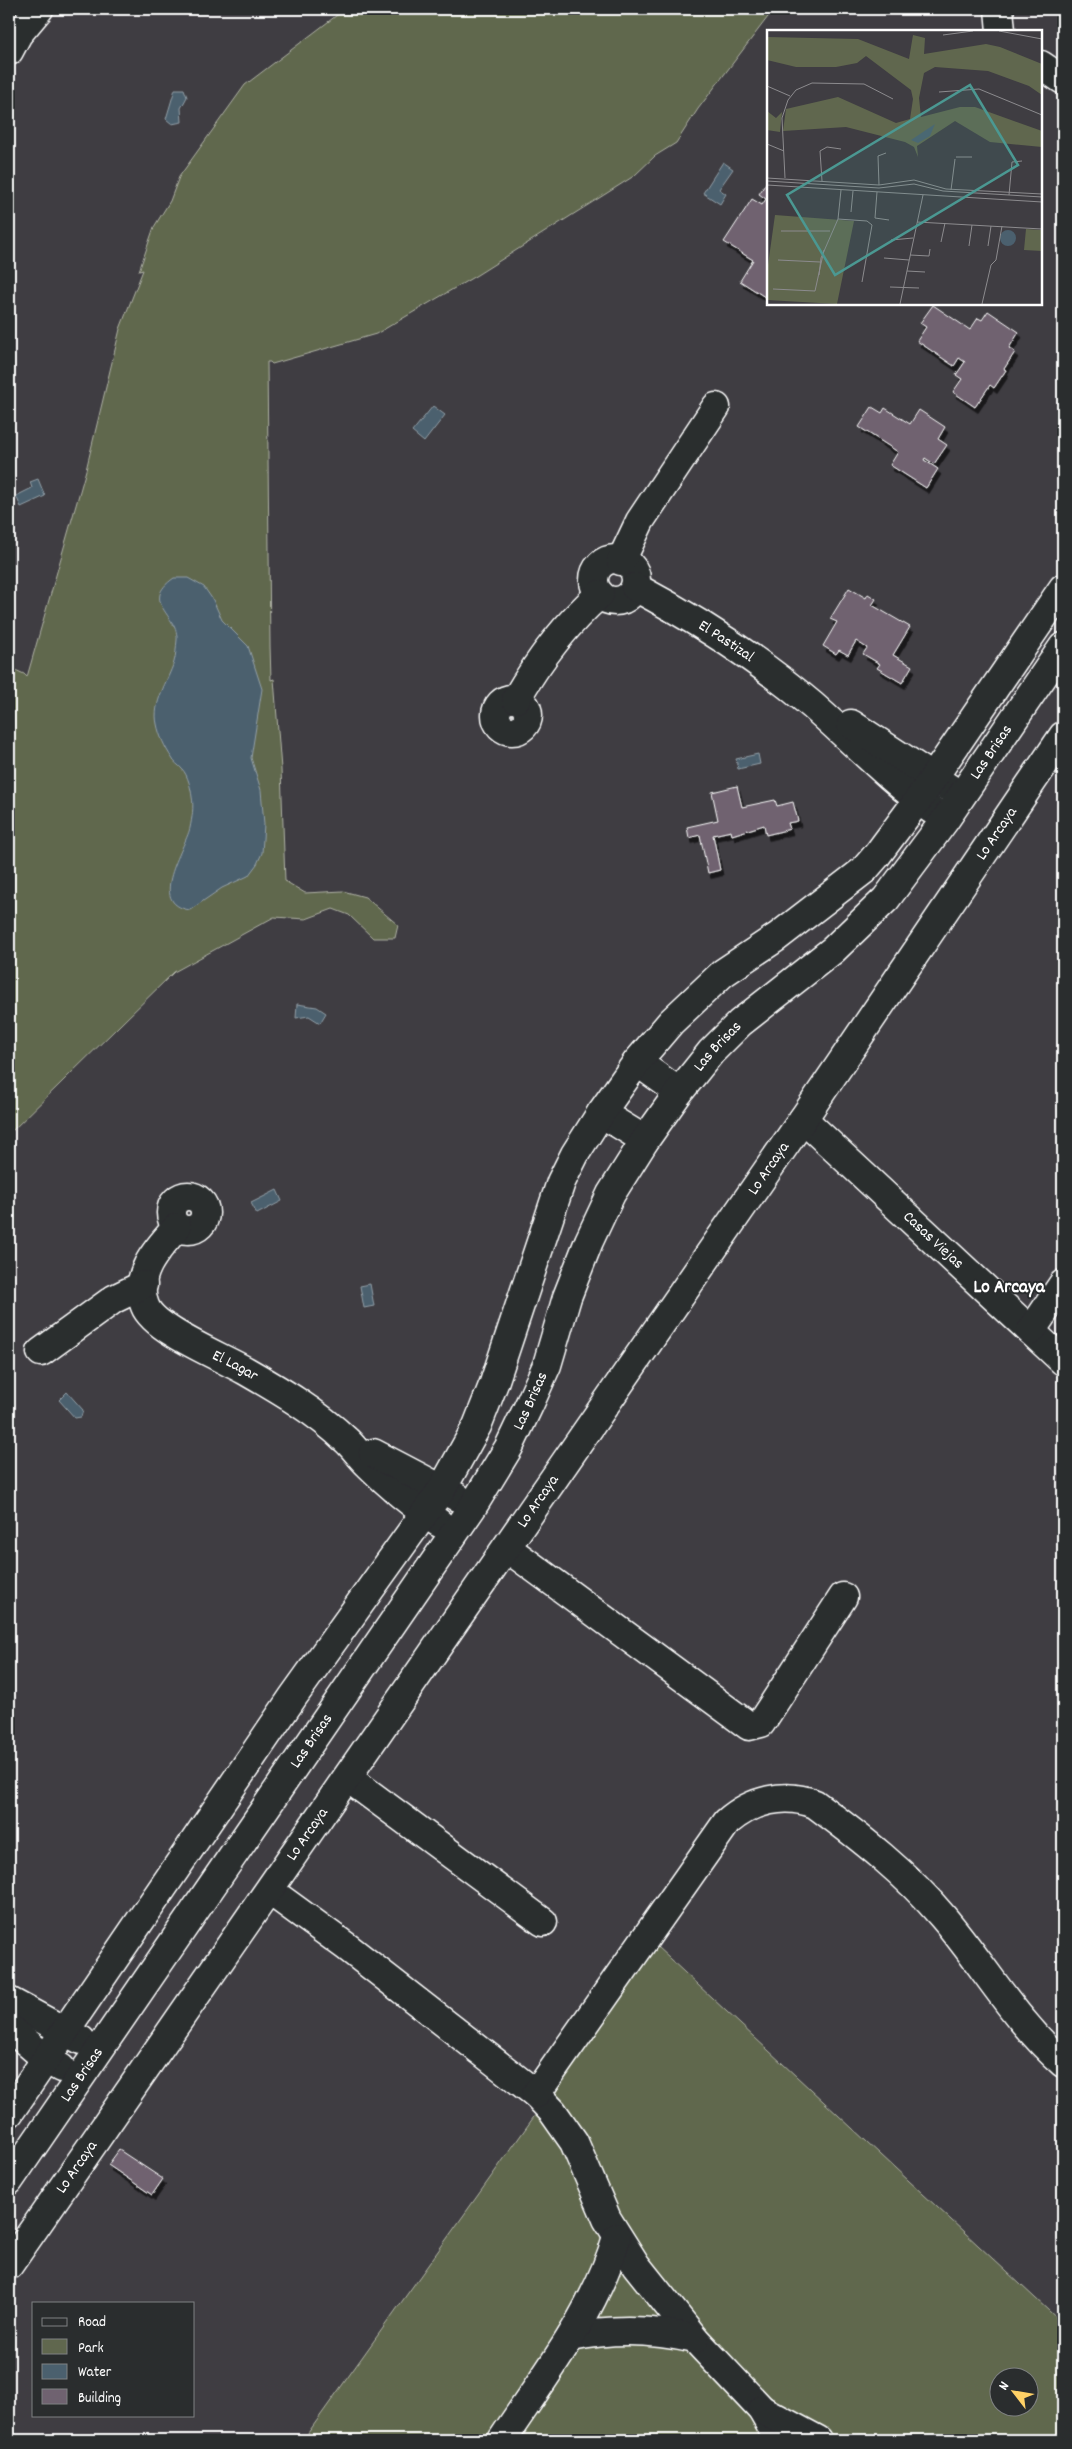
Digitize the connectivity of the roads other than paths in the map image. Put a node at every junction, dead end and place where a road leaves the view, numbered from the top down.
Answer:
1 (39, 9) edge
2 (999, 9) edge
3 (1002, 30) edge
4 (9, 51) edge
5 (1042, 66) edge
6 (1063, 80) edge
7 (716, 407) dead end
8 (621, 561) junction
9 (635, 587) junction
10 (1063, 588) edge
11 (600, 594) junction
12 (1063, 646) edge
13 (516, 699) dead end
14 (812, 705) junction
15 (1063, 736) edge
16 (935, 776) junction
17 (960, 796) junction
18 (918, 800) junction
19 (945, 820) junction
20 (638, 1062) junction
21 (679, 1092) junction
22 (601, 1113) junction
23 (803, 1119) junction
24 (645, 1140) junction
25 (177, 1227) dead end
26 (1063, 1284) edge
27 (143, 1285) junction
28 (1031, 1331) junction
29 (41, 1352) dead end
30 (1063, 1361) edge
31 (345, 1439) junction
32 (442, 1489) junction
33 (473, 1506) junction
34 (424, 1512) junction
35 (454, 1534) junction
36 (507, 1548) junction
37 (843, 1597) dead end
38 (348, 1778) junction
39 (270, 1891) junction
40 (543, 1922) dead end
41 (9, 2001) edge
42 (9, 2027) edge
43 (67, 2030) junction
44 (99, 2052) junction
45 (46, 2059) junction
46 (1063, 2063) edge
47 (80, 2079) junction
48 (536, 2094) junction
49 (9, 2113) edge
50 (9, 2180) edge
51 (617, 2237) junction
52 (9, 2265) edge
53 (570, 2337) junction
54 (695, 2340) junction
55 (762, 2410) junction
56 (502, 2440) edge
57 (778, 2440) edge
58 (818, 2440) edge

1 - 4 street
2 - 3 street
5 - 6 street
7 - 8 street
8 - 9 street
8 - 11 street
9 - 11 street
9 - 14 street, El Pastizal
10 - 16 street, Las Brisas
11 - 13 street
12 - 17 street, Las Brisas
14 - 16 street
14 - 18 street
15 - 23 street, Lo Arcaya
16 - 17 street
16 - 18 street, Las Brisas
17 - 19 street, Las Brisas
18 - 19 street
18 - 20 street, Las Brisas
19 - 21 street, Las Brisas
20 - 21 street
20 - 22 street, Las Brisas
21 - 24 street, Las Brisas
22 - 24 street
22 - 32 street, Las Brisas
23 - 28 street, Casas Viejas
23 - 36 street, Lo Arcaya
24 - 33 street, Las Brisas
25 - 27 street, El Lagar
26 - 28 street
27 - 29 street
27 - 31 street, El Lagar
28 - 30 street, Casas Viejas
31 - 32 street
31 - 34 street
32 - 33 street
32 - 34 street, Las Brisas
33 - 35 street, Las Brisas
34 - 35 street
34 - 43 street, Las Brisas
35 - 44 street, Las Brisas
36 - 37 street
36 - 38 street, Lo Arcaya
38 - 39 street, Lo Arcaya
38 - 40 street
39 - 48 street
39 - 52 street, Lo Arcaya
41 - 43 street
42 - 45 street
43 - 44 street
43 - 45 street, Las Brisas
44 - 47 street, Las Brisas
45 - 47 street
45 - 49 street, Las Brisas
46 - 48 street
47 - 50 street, Las Brisas
48 - 51 street
51 - 53 street
51 - 54 street
53 - 54 street
53 - 56 street
54 - 55 street
55 - 57 street
55 - 58 street

